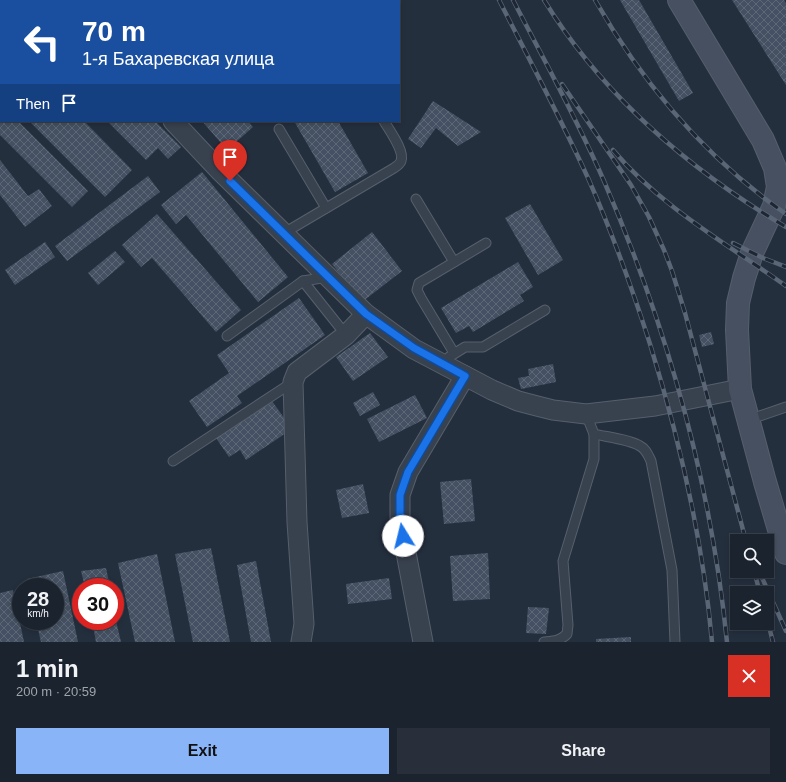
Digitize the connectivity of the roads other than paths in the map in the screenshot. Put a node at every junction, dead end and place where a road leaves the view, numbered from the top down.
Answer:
1 (679, 0) edge
2 (174, 122) edge
3 (385, 122) edge
4 (279, 129) dead end
5 (782, 188) edge
6 (416, 199) dead end
7 (326, 208) junction
8 (284, 234) junction
9 (486, 243) dead end
10 (454, 262) junction
11 (328, 277) junction
12 (303, 281) junction
13 (545, 310) dead end
14 (366, 314) junction
15 (346, 335) junction
16 (227, 336) dead end
17 (447, 358) junction
18 (465, 376) junction
19 (293, 382) junction
20 (740, 389) junction
21 (786, 407) edge
22 (586, 414) junction
23 (748, 420) junction
24 (594, 434) junction
25 (173, 461) dead end
26 (786, 553) edge
27 (300, 642) edge
28 (423, 642) edge
29 (544, 642) edge
30 (675, 642) edge

1 - 5 main road
2 - 8 street
3 - 7 lane
4 - 7 lane
5 - 20 main road
6 - 10 lane
7 - 8 lane
8 - 11 street
9 - 10 lane
10 - 17 lane
11 - 12 lane
11 - 14 street
12 - 15 lane
12 - 16 lane
13 - 17 lane
14 - 15 street
14 - 17 street
15 - 19 street
17 - 18 street
18 - 22 street
18 - 28 street
19 - 25 lane
19 - 27 street
20 - 22 street
20 - 23 main road
21 - 23 lane
22 - 24 lane
23 - 26 main road
24 - 29 lane
24 - 30 lane

